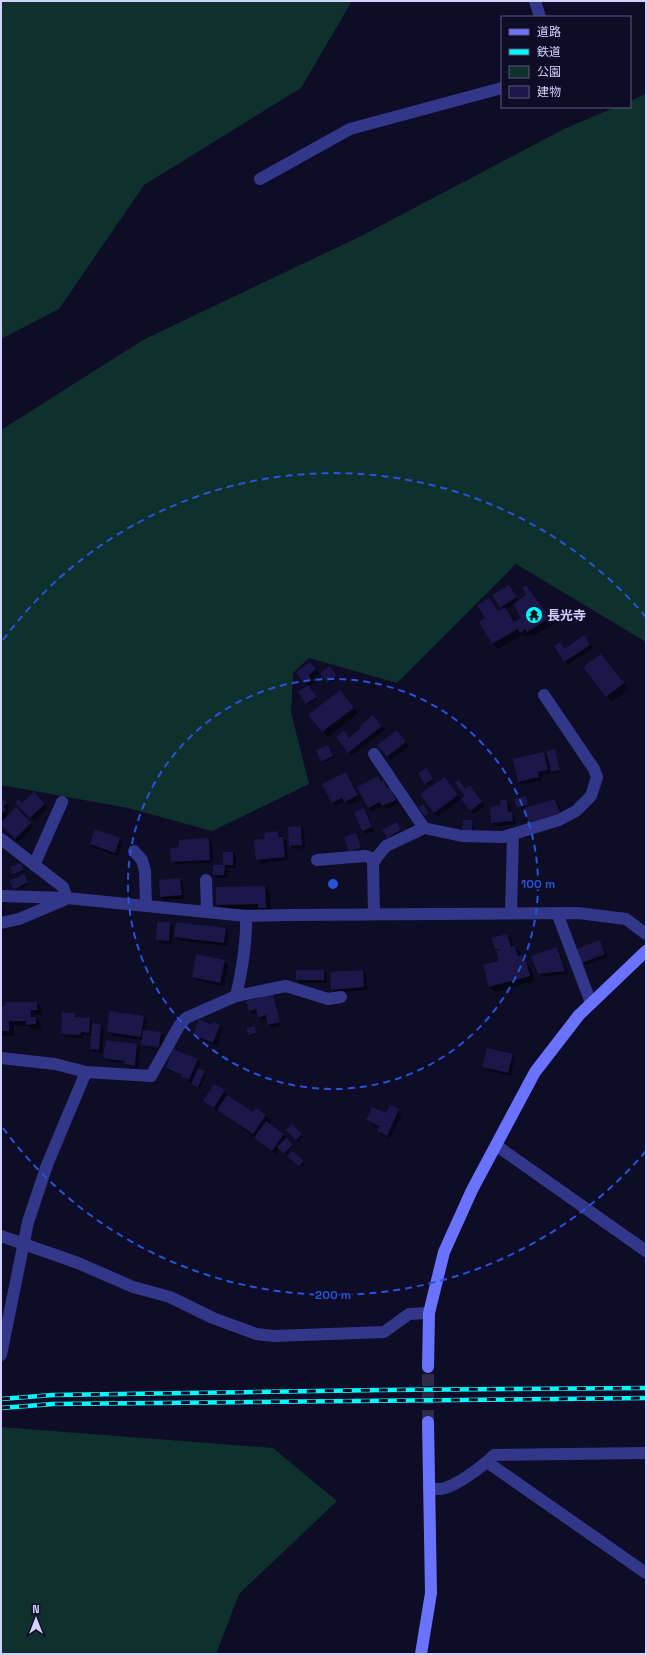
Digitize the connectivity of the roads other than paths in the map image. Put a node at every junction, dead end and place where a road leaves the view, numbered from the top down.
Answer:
1 (534, 1) edge
2 (540, 16) edge
3 (501, 88) edge
4 (260, 179) dead end
5 (544, 696) dead end
6 (374, 754) dead end
7 (62, 802) dead end
8 (424, 828) junction
9 (512, 834) junction
10 (1, 839) edge
11 (6, 850) edge
12 (134, 851) dead end
13 (376, 859) junction
14 (317, 860) dead end
15 (34, 865) junction
16 (206, 880) dead end
17 (1, 896) edge
18 (67, 898) junction
19 (146, 906) junction
20 (206, 912) junction
21 (511, 913) junction
22 (557, 913) junction
23 (374, 914) junction
24 (246, 916) junction
25 (1, 924) edge
26 (646, 934) edge
27 (646, 951) edge
28 (236, 996) junction
29 (341, 997) dead end
30 (591, 1003) junction
31 (1, 1058) edge
32 (86, 1072) junction
33 (497, 1146) junction
34 (1, 1236) edge
35 (23, 1243) junction
36 (646, 1251) edge
37 (429, 1313) junction
38 (2, 1342) edge
39 (1, 1355) edge
40 (428, 1367) tunnel mouth
41 (428, 1422) tunnel mouth
42 (646, 1453) edge
43 (487, 1462) junction
44 (429, 1489) junction
45 (646, 1573) edge
46 (421, 1654) edge

1 - 2 street
3 - 4 street
5 - 9 street
6 - 8 street
7 - 15 street
8 - 9 street
8 - 13 street
9 - 21 street
10 - 11 street
11 - 15 street
12 - 19 street
13 - 14 street
13 - 23 street
15 - 18 street
16 - 20 street
17 - 18 street
18 - 19 street
18 - 25 street
19 - 20 street
20 - 24 street
21 - 22 street
21 - 23 street
22 - 26 street
22 - 30 street
23 - 24 street
24 - 28 street
27 - 30 street
28 - 29 street
28 - 32 street
30 - 33 street
31 - 32 street
32 - 35 street
33 - 36 street
33 - 37 street
34 - 35 street
35 - 37 street
35 - 38 street
37 - 40 street
38 - 39 street
41 - 44 street
42 - 43 street
43 - 44 street
43 - 45 street
44 - 46 street

